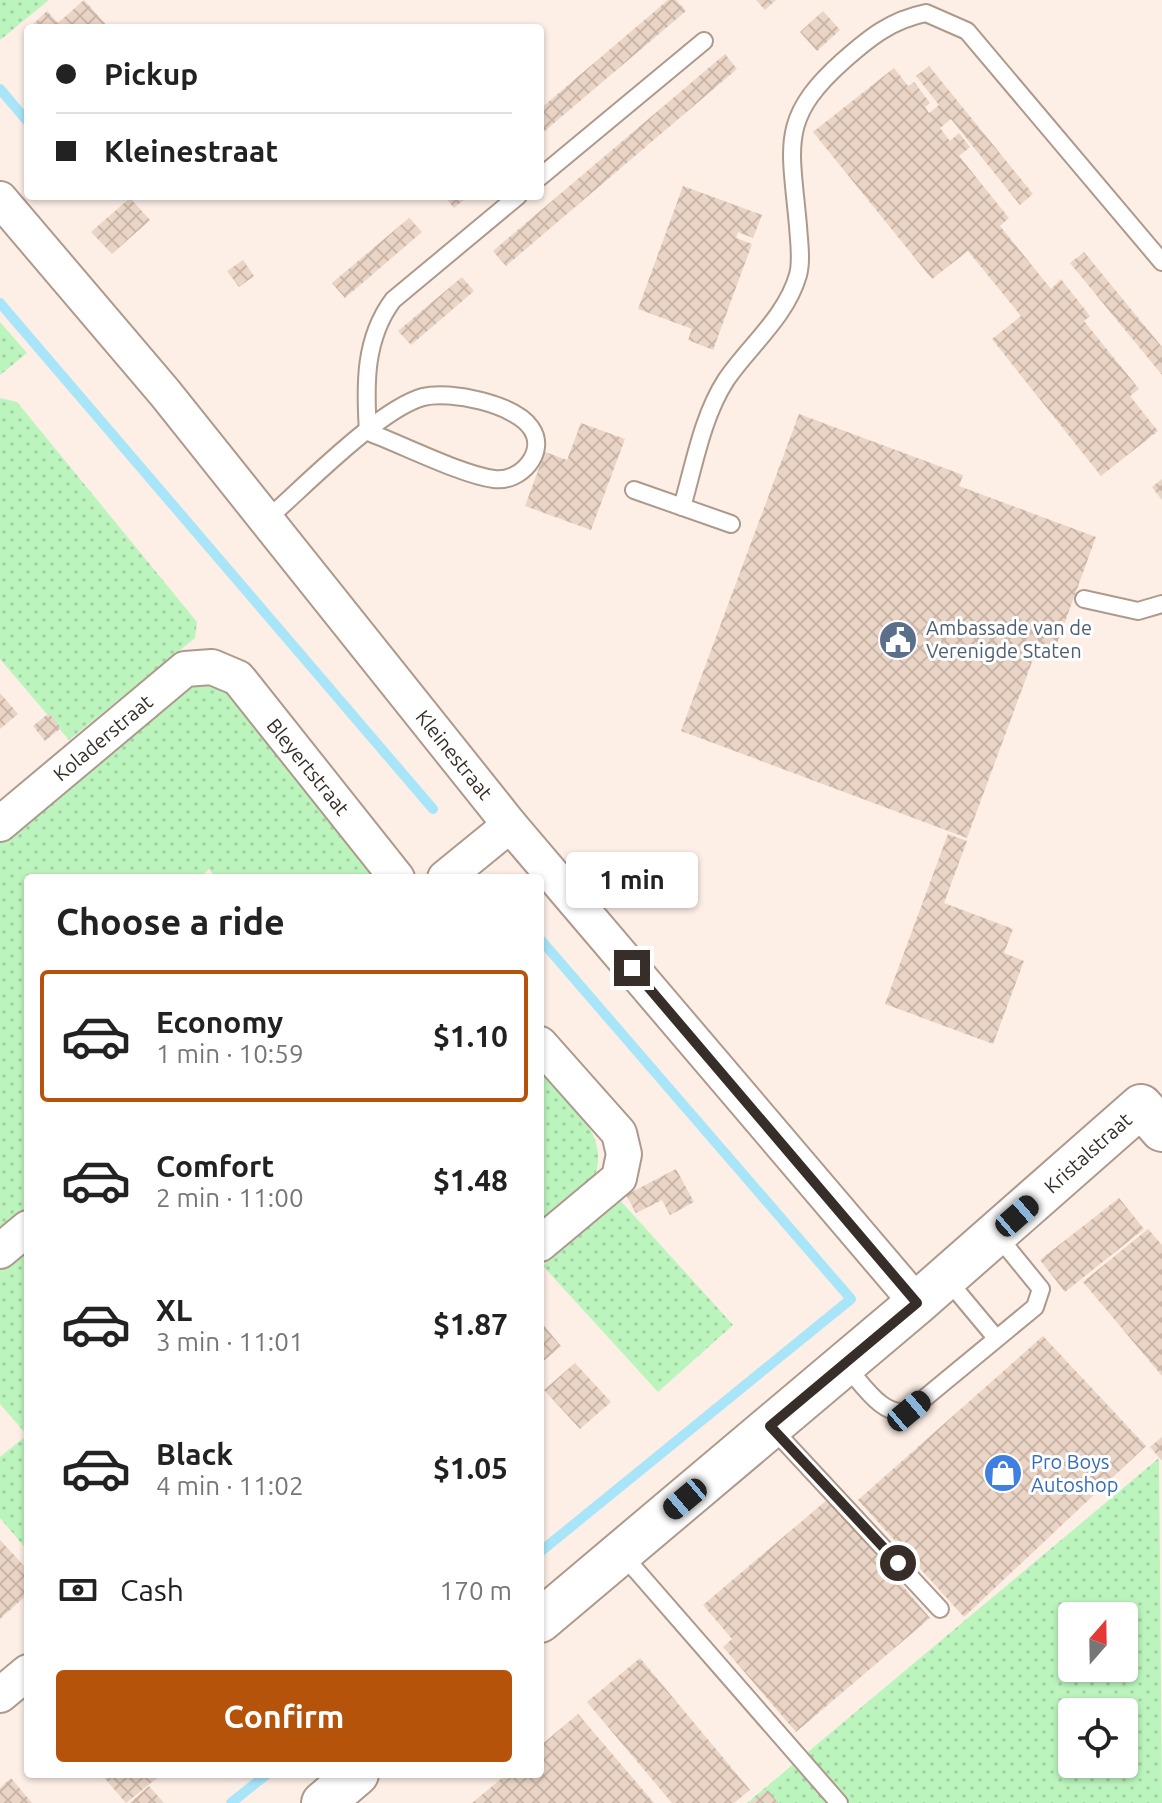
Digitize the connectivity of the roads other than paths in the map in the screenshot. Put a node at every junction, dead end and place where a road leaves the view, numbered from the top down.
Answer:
1 (704, 41) dead end
2 (544, 174) edge
3 (0, 199) edge
4 (513, 200) edge
5 (1162, 262) edge
6 (368, 432) junction
7 (634, 490) dead end
8 (682, 507) junction
9 (265, 521) junction
10 (731, 524) dead end
11 (1084, 599) dead end
12 (1162, 604) edge
13 (212, 667) joint
14 (0, 824) edge
15 (510, 825) junction
16 (394, 874) edge
17 (450, 874) edge
18 (544, 1049) edge
19 (1155, 1108) edge
20 (24, 1231) edge
21 (997, 1235) junction
22 (544, 1241) edge
23 (0, 1251) edge
24 (931, 1290) junction
25 (996, 1338) junction
26 (844, 1364) junction
27 (770, 1426) junction
28 (621, 1553) junction
29 (940, 1609) dead end
30 (544, 1618) edge
31 (24, 1675) edge
32 (0, 1695) edge
33 (352, 1778) edge
34 (323, 1803) edge
35 (839, 1803) edge

1 - 2 lane
3 - 9 street, Kleinestraat
4 - 6 lane
5 - 8 lane
6 - 6 lane
6 - 9 lane
7 - 8 lane
8 - 10 lane
9 - 15 street, Kleinestraat
11 - 12 lane
13 - 14 street, Koladerstraat
13 - 16 street, Bleyertstraat
15 - 17 street
15 - 24 street, Kleinestraat
18 - 22 street
19 - 21 street, Kristalstraat
20 - 23 street
21 - 24 street, Kristalstraat
21 - 25 lane
24 - 25 lane
24 - 26 street, Kristalstraat
25 - 26 lane
26 - 27 street, Kristalstraat
27 - 28 street, Kristalstraat
27 - 29 lane
28 - 30 street, Kristalstraat
28 - 35 lane
31 - 32 street
33 - 34 street

